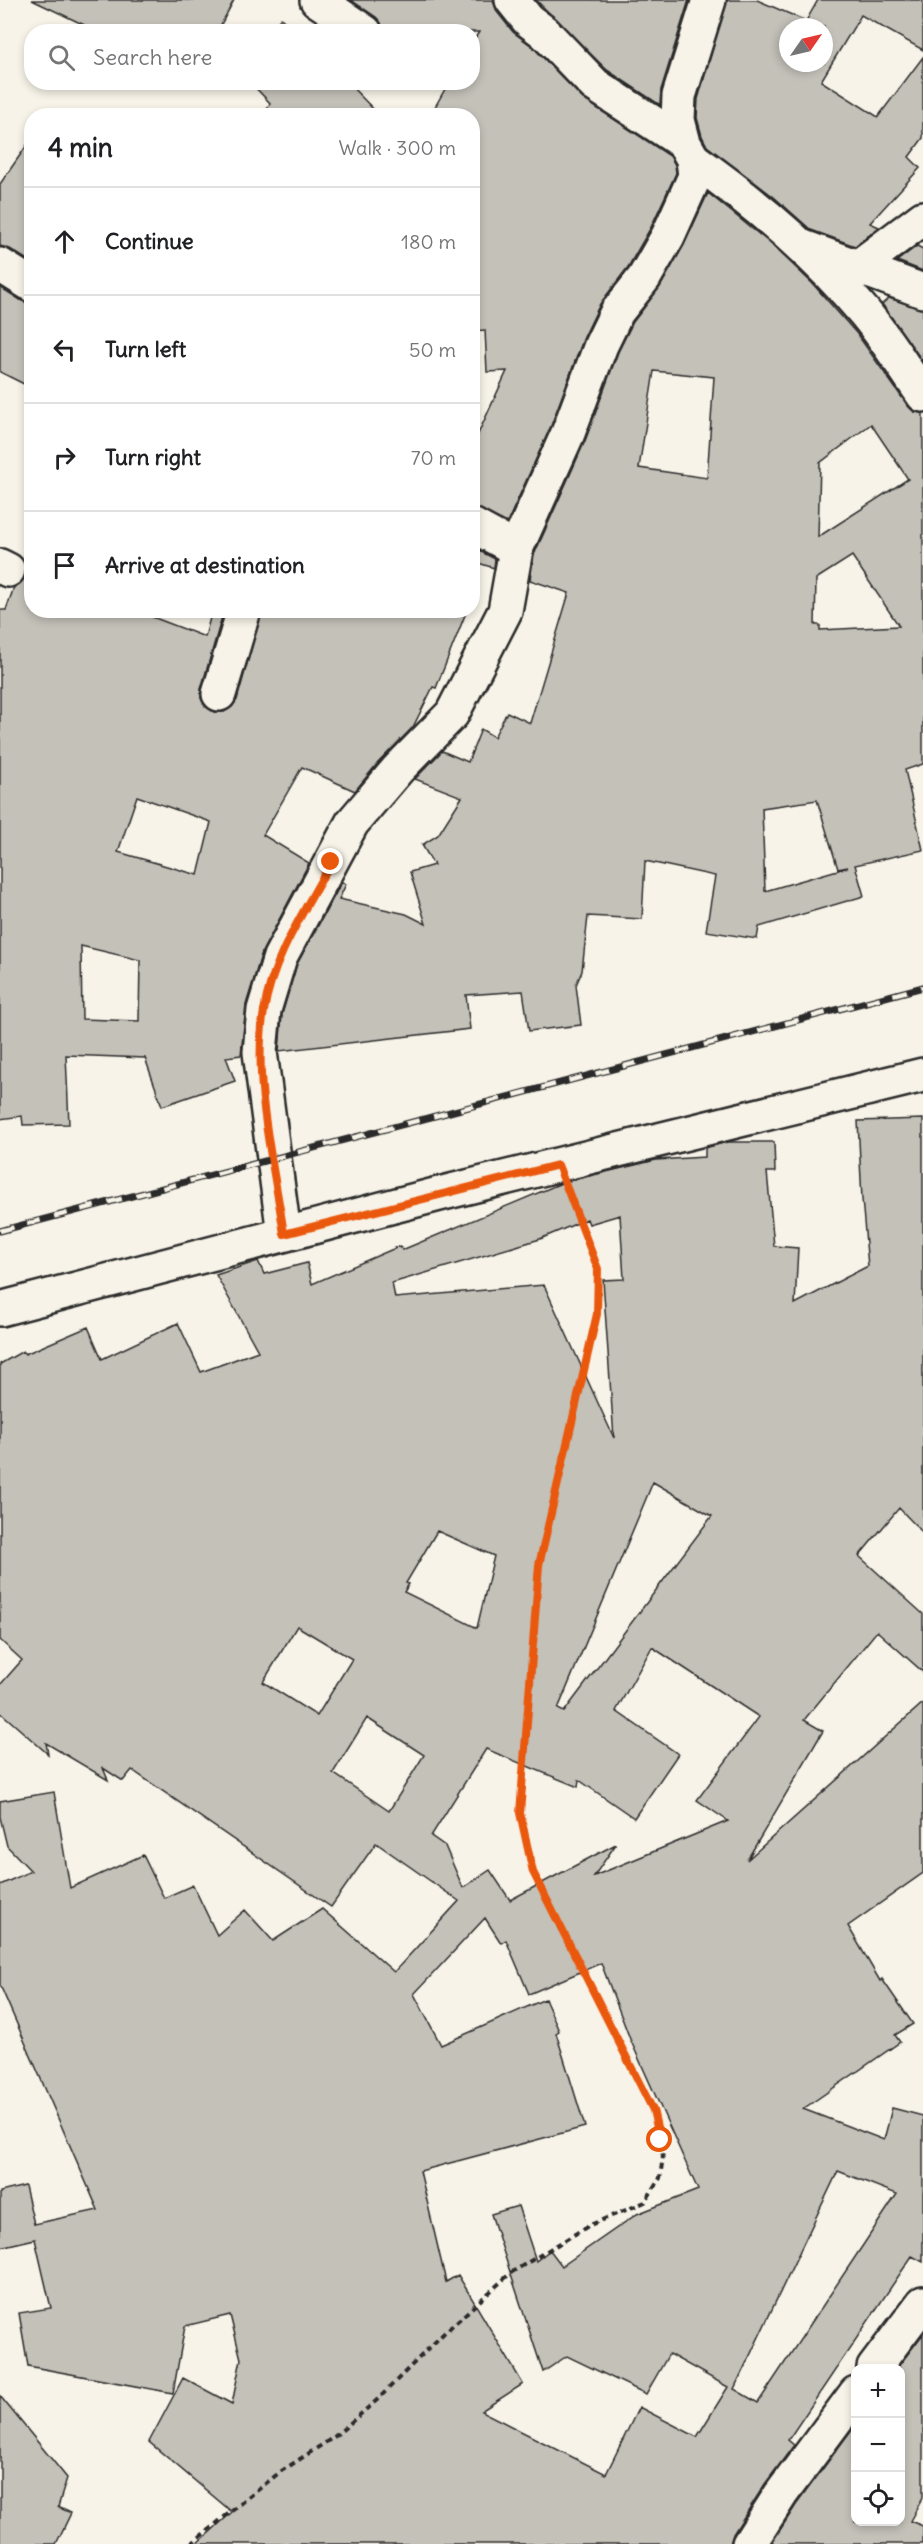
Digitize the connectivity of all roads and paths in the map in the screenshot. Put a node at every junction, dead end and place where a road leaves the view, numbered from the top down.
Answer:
1 (316, 0) edge
2 (512, 0) edge
3 (709, 0) edge
4 (353, 24) edge
5 (689, 151) junction
6 (923, 218) edge
7 (801, 246) junction
8 (0, 265) edge
9 (858, 266) junction
10 (24, 280) edge
11 (923, 291) edge
12 (923, 395) edge
13 (480, 529) edge
14 (516, 549) junction
15 (242, 618) edge
16 (219, 694) dead end
17 (923, 1075) edge
18 (558, 1165) junction
19 (284, 1234) junction
20 (0, 1309) edge
21 (923, 2303) edge
22 (877, 2364) edge
23 (851, 2398) edge
24 (191, 2544) edge
25 (749, 2544) edge

1 - 4 street
2 - 5 street
3 - 5 street
5 - 7 street
5 - 14 street
6 - 9 street
7 - 9 street
7 - 12 street
8 - 10 street
9 - 11 street
13 - 14 street
14 - 19 street
15 - 16 street
17 - 18 street
18 - 19 street
18 - 24 path
19 - 20 street
21 - 22 street
23 - 25 street

